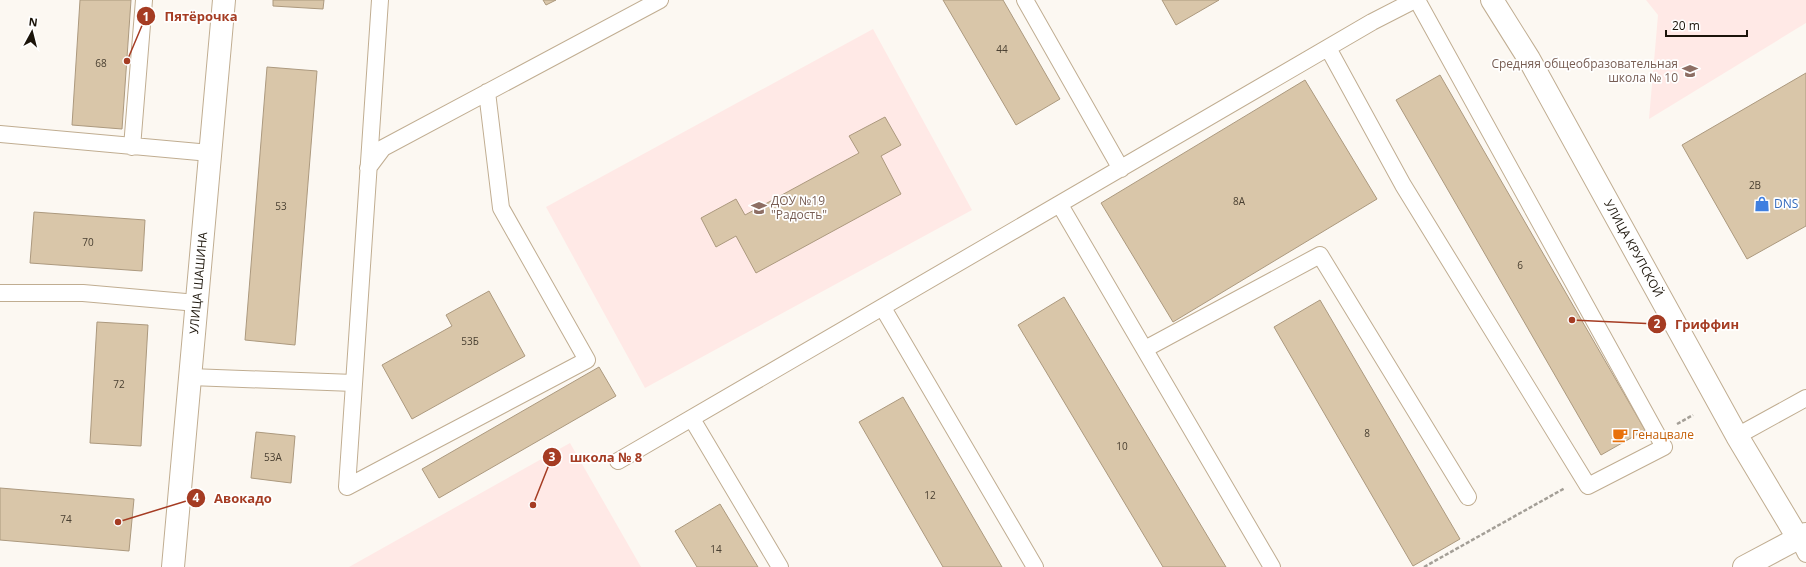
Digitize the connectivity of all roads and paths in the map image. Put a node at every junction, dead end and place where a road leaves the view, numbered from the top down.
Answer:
1 (144, 0) edge
2 (224, 0) edge
3 (380, 0) edge
4 (1025, 0) edge
5 (1416, 0) edge
6 (1492, 0) edge
7 (657, 1) edge
8 (1328, 48) junction
9 (487, 92) junction
10 (0, 134) edge
11 (132, 147) junction
12 (210, 153) junction
13 (368, 168) junction
14 (1121, 169) junction
15 (1060, 205) junction
16 (0, 294) edge
17 (197, 303) junction
18 (883, 308) junction
19 (1145, 349) junction
20 (190, 377) junction
21 (354, 383) junction
22 (1806, 398) edge
23 (1693, 415) dead end
24 (692, 419) junction
25 (1657, 436) junction
26 (1737, 436) junction
27 (618, 461) dead end
28 (1583, 477) junction
29 (1468, 497) dead end
30 (1803, 542) edge
31 (173, 567) edge
32 (780, 567) edge
33 (1035, 567) edge
34 (1272, 567) edge
35 (1424, 567) edge
36 (1744, 567) edge

1 - 11 lane
2 - 12 main road, УЛИЦА ШАШИНА
3 - 13 lane
4 - 14 lane
5 - 8 lane
5 - 25 lane
6 - 26 main road, УЛИЦА КРУПСКОЙ
7 - 9 lane
8 - 14 lane
8 - 28 lane
9 - 13 lane
9 - 21 lane
10 - 11 lane
11 - 12 lane
12 - 17 main road, УЛИЦА ШАШИНА
13 - 21 lane
14 - 15 lane
15 - 18 lane
15 - 19 lane
16 - 17 lane
17 - 20 main road, УЛИЦА ШАШИНА
18 - 24 lane
18 - 33 lane
19 - 29 lane
19 - 34 lane
20 - 21 lane
20 - 31 main road, УЛИЦА ШАШИНА
22 - 26 lane
23 - 25 path
24 - 27 lane
24 - 32 lane
25 - 28 lane
26 - 30 main road, УЛИЦА КРУПСКОЙ
28 - 35 path
30 - 36 main road

